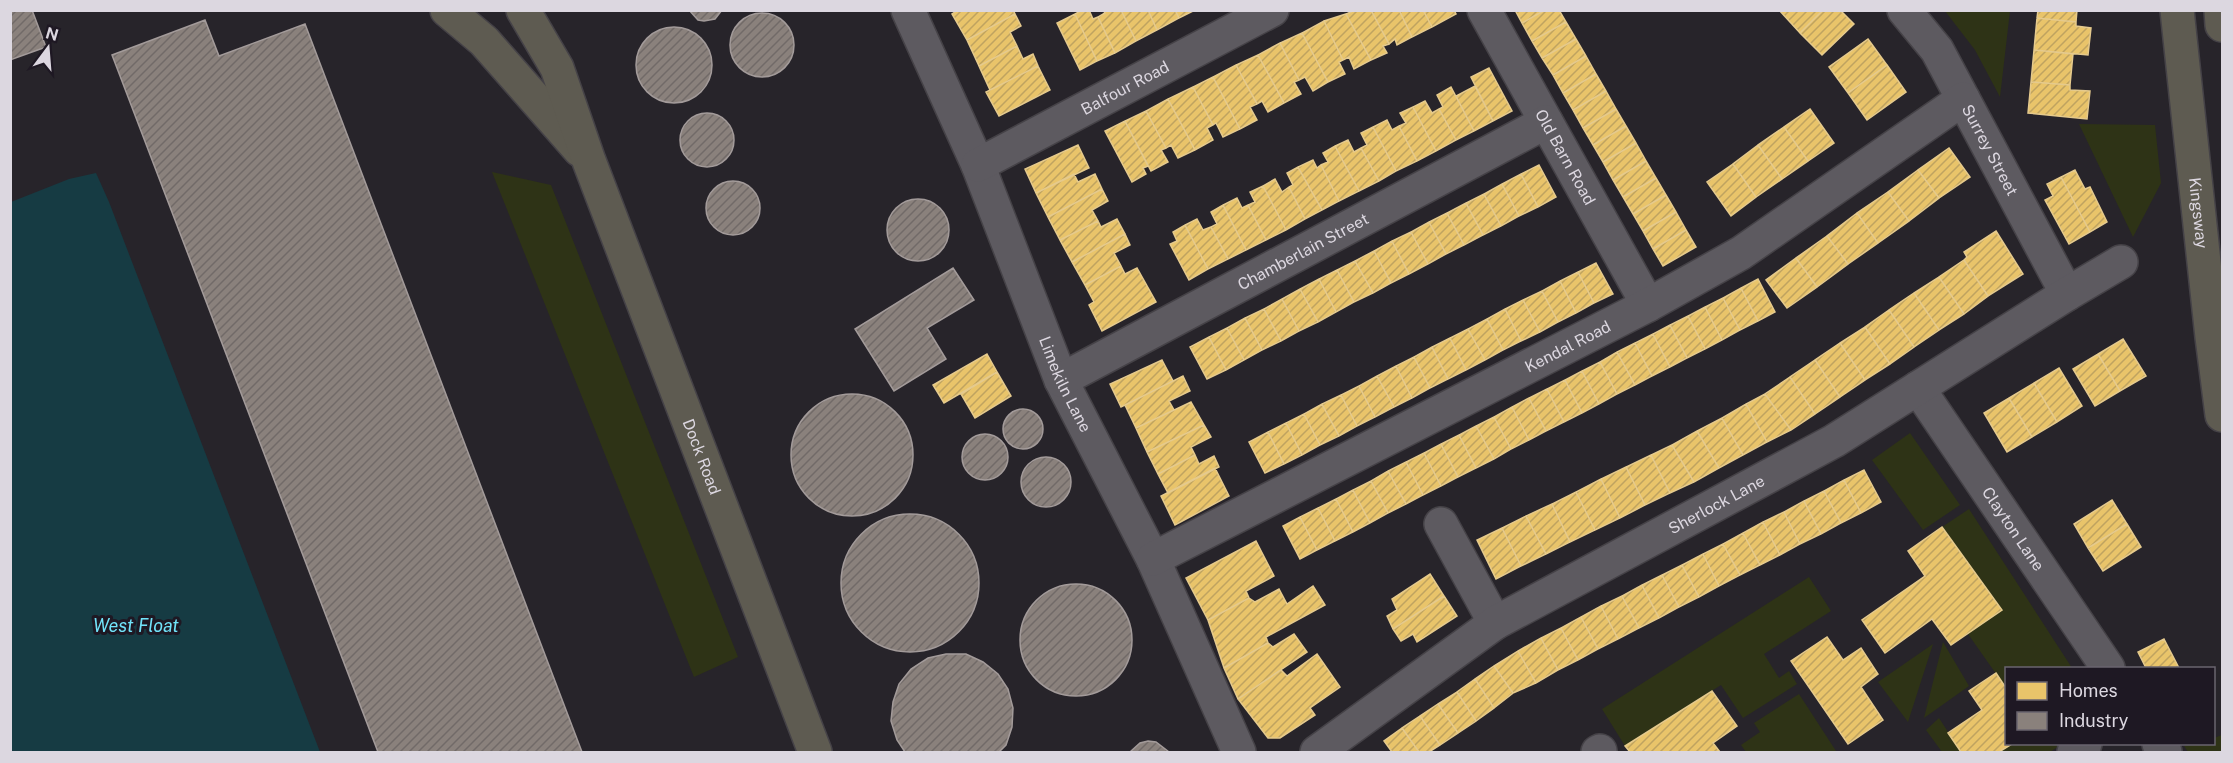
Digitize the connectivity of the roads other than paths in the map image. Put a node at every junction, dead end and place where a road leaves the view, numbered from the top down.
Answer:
1 (447, 10) edge
2 (523, 10) edge
3 (908, 10) edge
4 (1272, 10) edge
5 (1484, 10) edge
6 (1904, 10) edge
7 (2177, 10) edge
8 (2221, 10) edge
9 (2223, 25) edge
10 (1963, 99) junction
11 (1546, 122) junction
12 (589, 161) junction
13 (978, 165) junction
14 (2121, 262) dead end
15 (2067, 294) junction
16 (1648, 305) junction
17 (1060, 380) junction
18 (1918, 388) junction
19 (2223, 415) edge
20 (1442, 524) dead end
21 (1153, 559) junction
22 (1495, 623) junction
23 (2107, 667) edge
24 (815, 753) edge
25 (1239, 753) edge
26 (1317, 753) edge

1 - 12 highway, Dock Road
2 - 12 highway, Dock Road
3 - 13 street, Limekiln Lane
4 - 13 street, Balfour Road
5 - 11 street, Old Barn Road
6 - 10 street, Surrey Street
7 - 19 highway, Kingsway
8 - 9 highway
10 - 15 street, Surrey Street
10 - 16 street, Kendal Road
11 - 16 street, Old Barn Road
11 - 17 street, Chamberlain Street
12 - 24 highway, Dock Road
13 - 17 street, Limekiln Lane
14 - 15 street, Sherlock Lane
15 - 18 street, Sherlock Lane
16 - 21 street, Kendal Road
17 - 21 street, Limekiln Lane
18 - 22 street, Sherlock Lane
18 - 23 street, Clayton Lane
20 - 22 street
21 - 25 street, Limekiln Lane
22 - 26 street, Sherlock Lane

